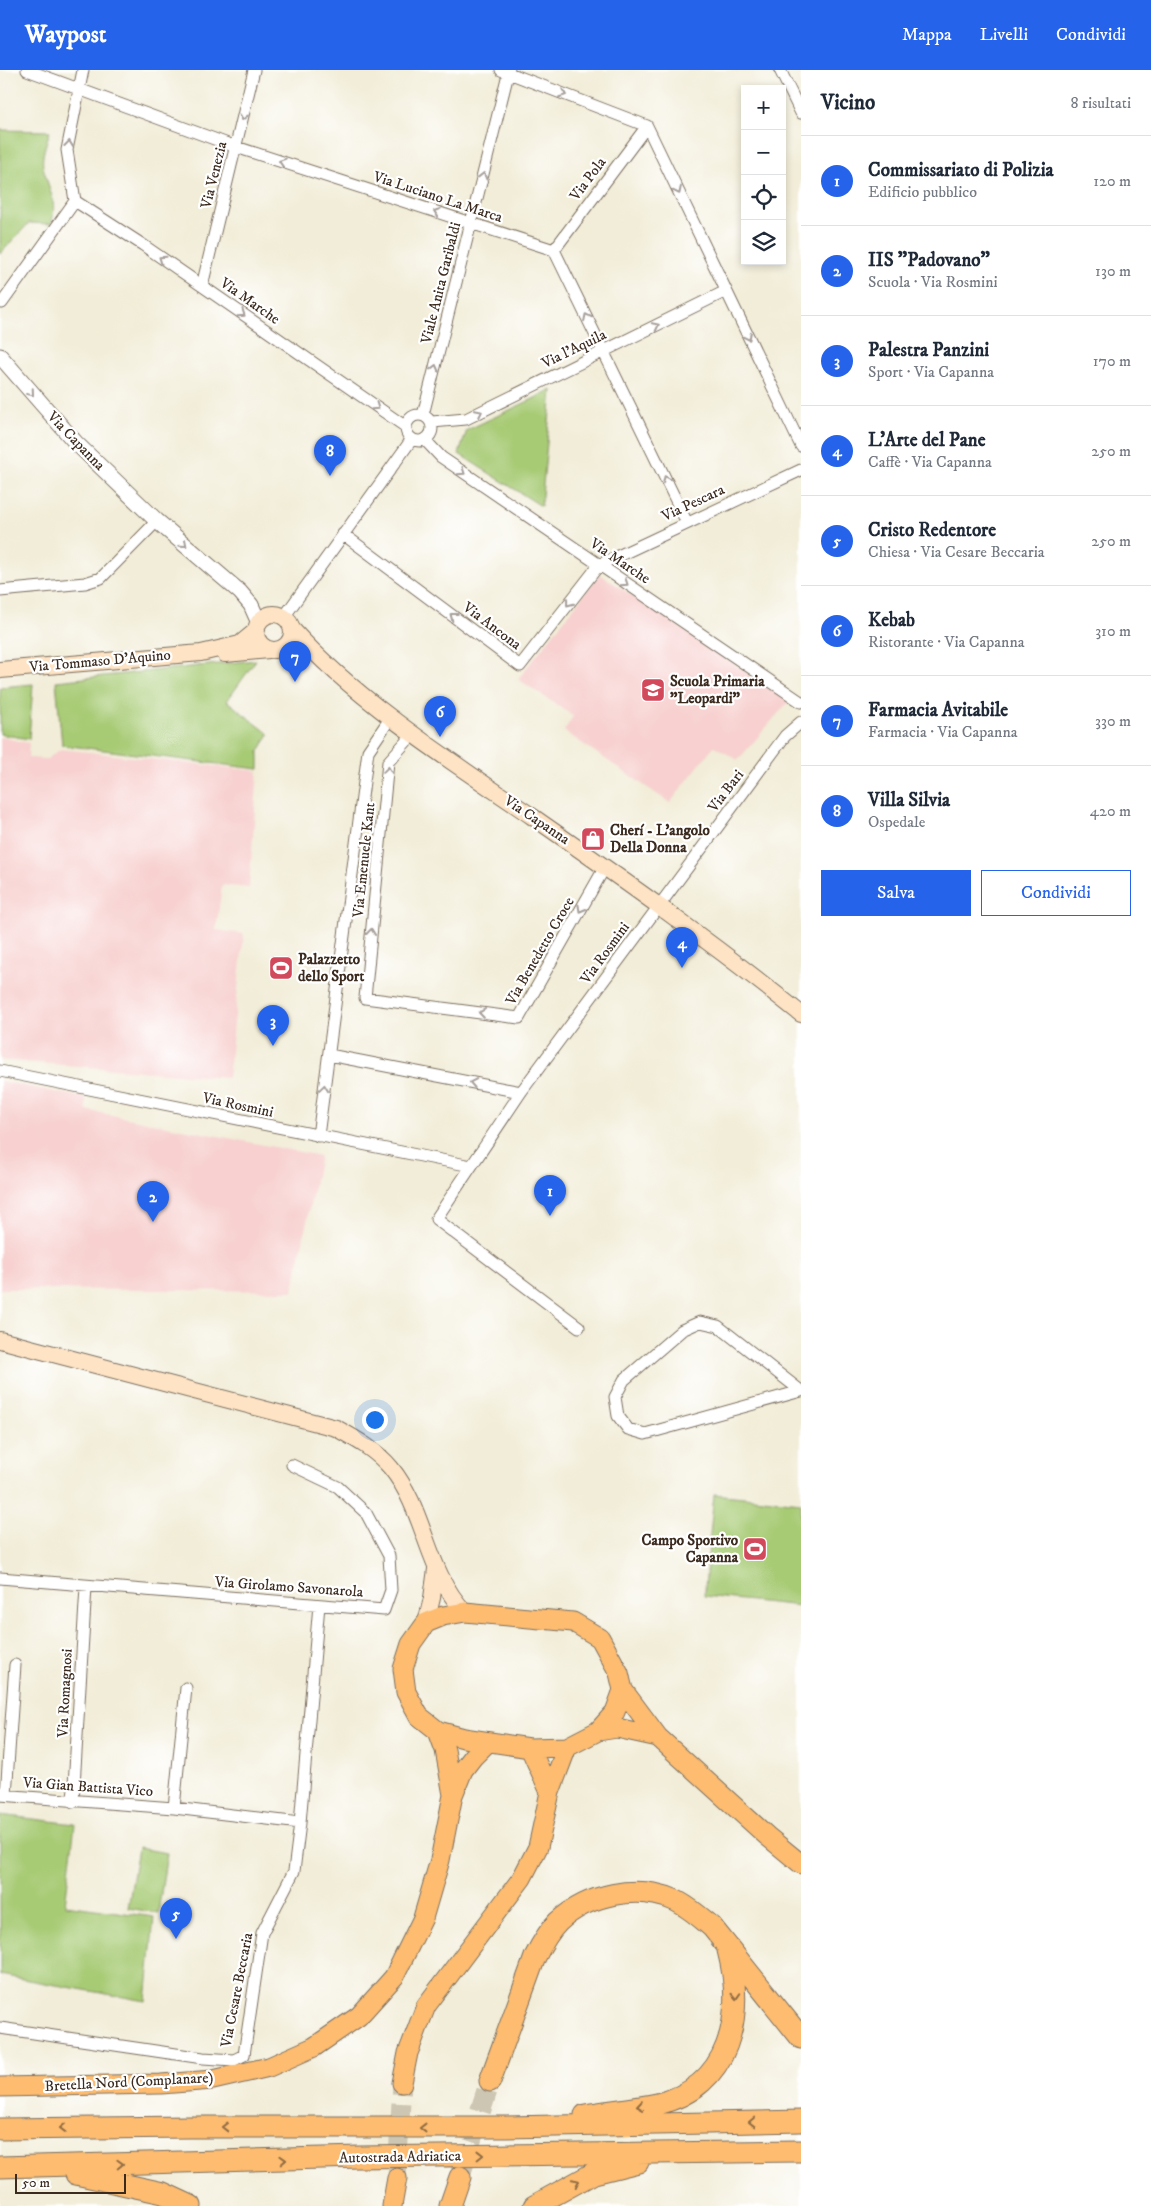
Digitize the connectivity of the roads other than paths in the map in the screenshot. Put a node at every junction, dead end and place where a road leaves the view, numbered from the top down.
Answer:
1 (26, 70) edge
2 (82, 70) edge
3 (254, 70) edge
4 (780, 70) edge
5 (506, 71) edge
6 (78, 89) junction
7 (801, 113) edge
8 (647, 126) junction
9 (236, 147) junction
10 (75, 201) junction
11 (471, 224) junction
12 (554, 250) junction
13 (202, 286) junction
14 (726, 291) junction
15 (2, 303) dead end
16 (603, 352) junction
17 (0, 356) edge
18 (427, 419) junction
19 (406, 428) junction
20 (412, 439) junction
21 (425, 440) junction
22 (801, 446) edge
23 (801, 470) edge
24 (157, 521) junction
25 (687, 522) junction
26 (343, 534) junction
27 (599, 565) junction
28 (0, 591) edge
29 (288, 623) junction
30 (258, 626) junction
31 (276, 649) junction
32 (201, 653) junction
33 (323, 660) junction
34 (0, 670) edge
35 (801, 702) edge
36 (391, 717) junction
37 (801, 722) edge
38 (413, 734) junction
39 (605, 867) junction
40 (659, 904) junction
41 (365, 998) joint
42 (801, 1014) edge
43 (329, 1055) junction
44 (0, 1071) edge
45 (521, 1092) junction
46 (318, 1136) junction
47 (471, 1166) junction
48 (579, 1327) dead end
49 (0, 1340) edge
50 (801, 1391) edge
51 (292, 1465) dead end
52 (436, 1569) junction
53 (0, 1578) edge
54 (86, 1587) junction
55 (319, 1605) junction
56 (465, 1612) junction
57 (426, 1624) junction
58 (15, 1665) dead end
59 (186, 1688) dead end
60 (622, 1690) junction
61 (438, 1731) junction
62 (598, 1731) junction
63 (658, 1737) junction
64 (488, 1742) junction
65 (567, 1747) junction
66 (530, 1748) junction
67 (550, 1792) junction
68 (3, 1795) edge
69 (453, 1795) junction
70 (73, 1802) junction
71 (174, 1808) junction
72 (300, 1824) junction
73 (801, 1864) edge
74 (728, 1948) junction
75 (0, 2028) edge
76 (801, 2038) edge
77 (490, 2080) tunnel mouth
78 (402, 2083) tunnel mouth
79 (0, 2087) edge
80 (801, 2121) edge
81 (506, 2127) junction
82 (0, 2129) edge
83 (710, 2151) junction
84 (801, 2151) edge
85 (0, 2167) edge
86 (37, 2167) junction
87 (460, 2177) tunnel mouth
88 (397, 2178) tunnel mouth
89 (190, 2206) edge
90 (392, 2206) edge
91 (450, 2206) edge
92 (534, 2206) edge

1 - 6 street, Via Luciano La Marca
2 - 6 street
3 -> 9 street, Via Venezia
4 - 7 street
5 -> 8 street
11 -> 5 street, Viale Anita Garibaldi
6 - 9 street, Via Luciano La Marca
10 -> 6 street
8 - 12 street, Via Pola
8 -> 14 street
11 -> 9 street, Via Luciano La Marca
9 - 13 street, Via Venezia
13 -> 10 street, Via Marche
10 - 15 street
11 - 12 street, Via Luciano La Marca
18 -> 11 street, Viale Anita Garibaldi
16 -> 12 street
13 -> 19 street, Via Marche
16 -> 14 street, Via l'Aquila
14 -> 22 street
18 -> 16 street, Via l'Aquila
25 -> 16 street
17 -> 24 street, Via Capanna
18 - 19 street
18 - 21 street
19 - 20 street
20 - 21 street
20 - 26 street
21 -> 27 street, Via Marche
23 - 25 street, Via Pescara
24 - 28 street
24 -> 30 street, Via Capanna
25 - 27 street, Via Pescara
27 -> 26 street, Via Ancona
26 - 29 street
27 -> 35 street, Via Marche
29 - 30 main road
29 - 31 main road
29 - 33 main road, Via Capanna
30 - 31 main road, Via Capanna
30 - 32 main road, Via Tommaso D'Aquino
31 - 32 main road, Via Tommaso D'Aquino
31 - 33 main road, Via Capanna
32 - 34 main road, Via Tommaso D'Aquino
33 - 36 main road, Via Capanna
36 - 38 main road, Via Capanna
36 - 43 street
37 - 40 street, Via Bari
38 - 39 main road, Via Capanna
41 -> 38 street, Via Emenuele Kant
39 - 40 main road, Via Capanna
39 -> 41 street, Via Benedetto Croce
40 - 42 main road, Via Capanna
40 - 45 street, Via Rosmini
45 -> 43 street
46 -> 43 street
44 - 46 street, Via Rosmini
45 - 47 street, Via Rosmini
46 - 47 street, Via Rosmini
47 - 48 street, Via Rosmini
49 - 52 main road
50 - 50 street
51 - 55 street, Via Girolamo Savonarola
52 - 56 main road
52 - 57 main road
53 - 54 street, Via Girolamo Savonarola
54 - 55 street, Via Girolamo Savonarola
54 - 70 street, Via Romagnosi
55 - 72 street, Via Cesare Beccaria
56 - 57 main road
56 - 60 main road
57 - 61 main road
58 - 68 street
59 - 71 street
60 - 62 main road
60 - 63 main road
61 - 64 main road
61 - 69 main road, Bretella Nord (Complanare)
62 - 63 main road
62 - 65 main road
63 - 73 main road
64 - 66 main road
64 - 69 main road, Bretella Nord (Complanare)
65 - 66 main road
65 - 67 main road
66 - 67 main road
67 - 78 main road
68 - 70 street, Via Gian Battista Vico
69 - 79 main road, Bretella Nord (Complanare)
70 - 71 street, Via Gian Battista Vico
71 - 72 street, Via Gian Battista Vico
72 - 75 street, Via Cesare Beccaria
74 - 76 highway
74 - 77 highway
74 -> 81 highway
80 -> 81 highway, Autostrada Adriatica
81 -> 82 highway, Autostrada Adriatica
83 - 84 highway, Autostrada Adriatica
86 -> 83 highway, Autostrada Adriatica
92 -> 83 highway
85 - 86 highway, Autostrada Adriatica
86 - 89 highway
87 - 91 highway
88 - 90 main road

